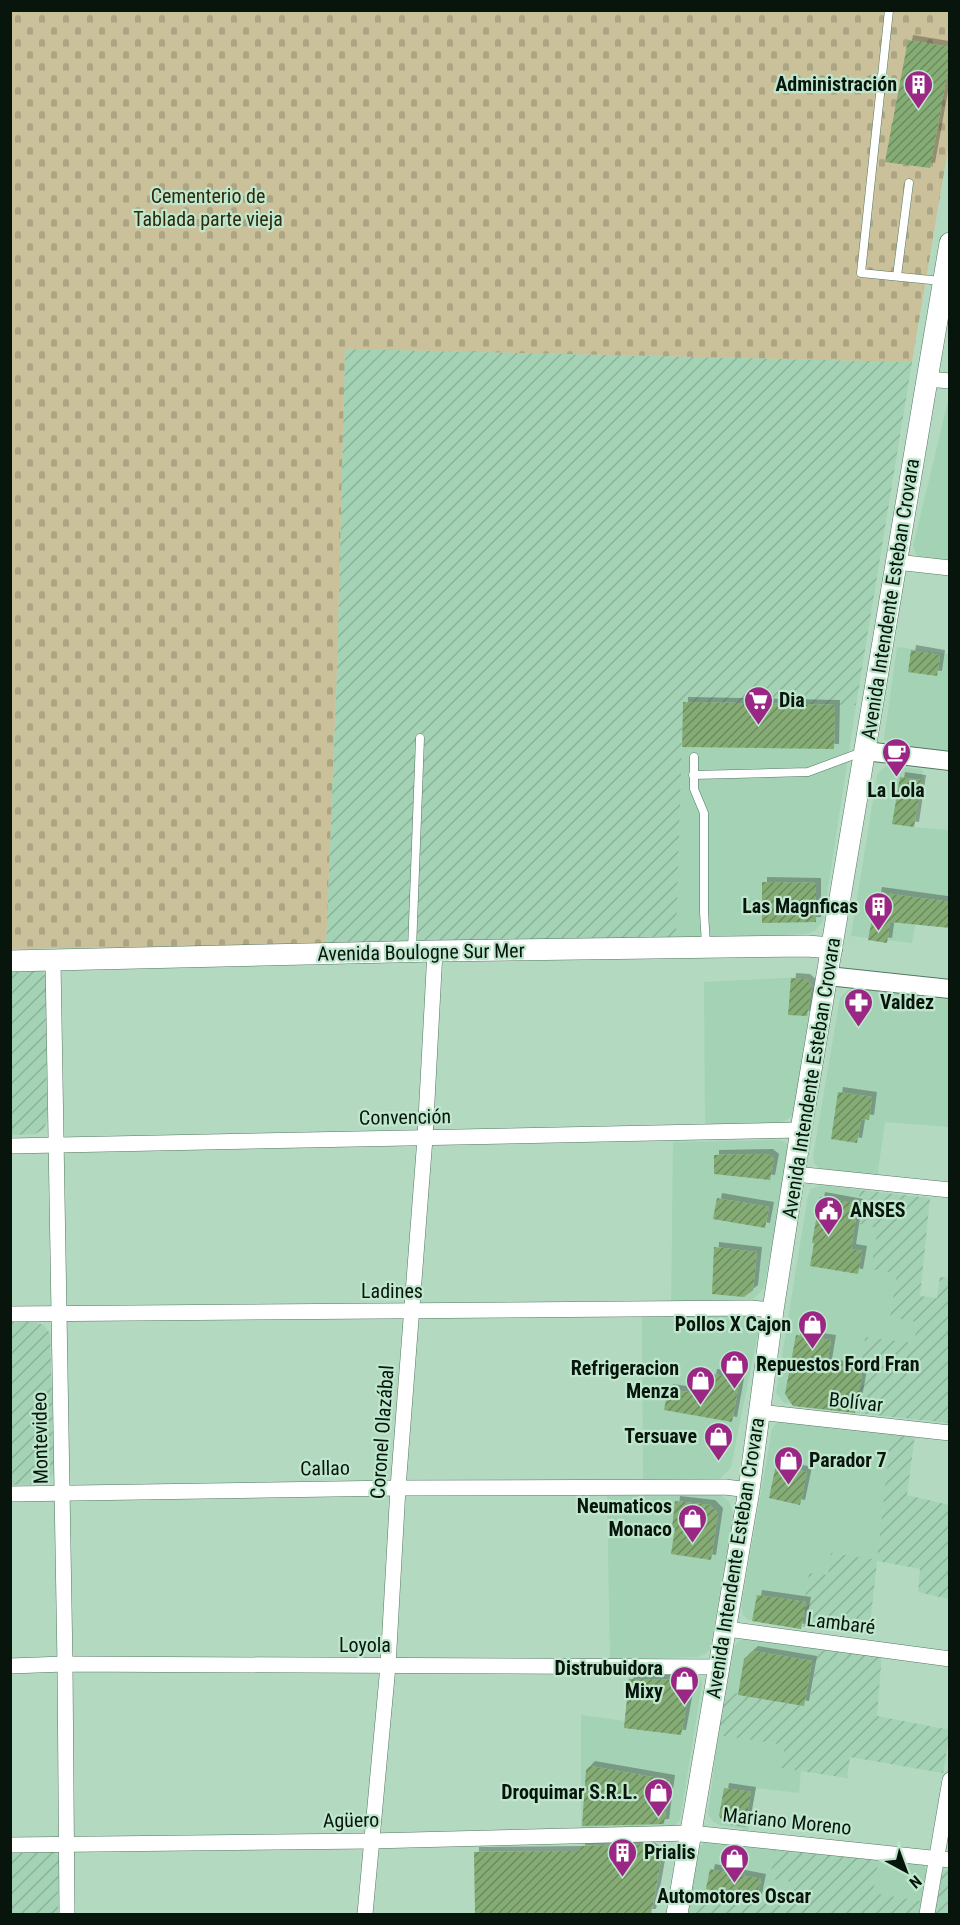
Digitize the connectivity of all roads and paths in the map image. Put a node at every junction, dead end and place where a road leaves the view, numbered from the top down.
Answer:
1 (889, 10) edge
2 (909, 183) dead end
3 (950, 243) edge
4 (897, 276) junction
5 (943, 281) junction
6 (927, 379) junction
7 (950, 381) edge
8 (896, 562) junction
9 (950, 568) edge
10 (420, 738) dead end
11 (865, 751) junction
12 (693, 757) dead end
13 (950, 761) edge
14 (693, 775) junction
15 (831, 948) junction
16 (706, 949) junction
17 (435, 951) junction
18 (412, 952) junction
19 (10, 961) edge
20 (53, 961) junction
21 (828, 976) junction
22 (950, 990) edge
23 (801, 1130) junction
24 (424, 1138) junction
25 (10, 1146) edge
26 (57, 1146) junction
27 (795, 1174) junction
28 (950, 1190) edge
29 (773, 1310) junction
30 (411, 1312) junction
31 (58, 1313) junction
32 (10, 1314) edge
33 (759, 1412) junction
34 (950, 1433) edge
35 (398, 1488) junction
36 (749, 1490) junction
37 (62, 1493) junction
38 (10, 1494) edge
39 (727, 1629) junction
40 (950, 1659) edge
41 (65, 1664) junction
42 (10, 1666) edge
43 (388, 1666) junction
44 (718, 1666) junction
45 (950, 1780) edge
46 (692, 1833) junction
47 (371, 1841) junction
48 (67, 1844) junction
49 (10, 1845) edge
50 (943, 1859) edge
51 (67, 1914) edge
52 (365, 1914) edge
53 (677, 1914) edge
54 (927, 1914) edge

1 - 4 lane
2 - 4 lane
3 - 5 main road, Avenida Intendente Esteban Crovara
4 - 5 lane
5 - 6 main road, Avenida Intendente Esteban Crovara
6 - 7 street
6 - 8 main road, Avenida Intendente Esteban Crovara
8 - 9 street
8 - 11 main road, Avenida Intendente Esteban Crovara
10 - 18 lane
11 - 13 street
11 - 14 lane
11 - 15 main road, Avenida Intendente Esteban Crovara
12 - 14 lane
14 - 16 lane
15 - 16 main road, Avenida Boulogne Sur Mer
15 - 21 main road, Avenida Intendente Esteban Crovara
16 - 17 main road, Avenida Boulogne Sur Mer
17 - 18 main road, Avenida Boulogne Sur Mer
17 - 24 street, Coronel Olazábal
18 - 20 main road, Avenida Boulogne Sur Mer
19 - 20 main road, Avenida Boulogne Sur Mer
20 - 26 street, Montevideo
21 - 22 street
21 - 23 main road, Avenida Intendente Esteban Crovara
23 - 24 street, Convención
23 - 27 main road, Avenida Intendente Esteban Crovara
24 - 26 street, Convención
24 - 30 street, Coronel Olazábal
25 - 26 street, Convención
26 - 31 street, Montevideo
27 - 28 street
27 - 29 main road, Avenida Intendente Esteban Crovara
29 - 30 street, Ladines
29 - 33 main road, Avenida Intendente Esteban Crovara
30 - 31 street, Ladines
30 - 35 street, Coronel Olazábal
31 - 32 street, Ladines
31 - 37 street, Montevideo
33 - 34 street, Bolívar
33 - 36 main road, Avenida Intendente Esteban Crovara
35 - 36 street, Callao
35 - 37 street, Callao
35 - 43 street, Coronel Olazábal
36 - 39 main road, Avenida Intendente Esteban Crovara
37 - 38 street, Callao
37 - 41 street, Montevideo
39 - 40 street, Lambaré
39 - 44 main road, Avenida Intendente Esteban Crovara
41 - 42 street, Loyola
41 - 43 street, Loyola
41 - 48 street, Montevideo
43 - 44 street, Loyola
43 - 47 street, Coronel Olazábal
44 - 46 main road, Avenida Intendente Esteban Crovara
45 - 50 street
46 - 47 street, Agüero
46 - 50 street, Mariano Moreno
46 - 53 main road, Avenida Intendente Esteban Crovara
47 - 48 street, Agüero
47 - 52 street, Coronel Olazábal
48 - 49 street, Agüero
48 - 51 street, Montevideo
50 - 54 street

